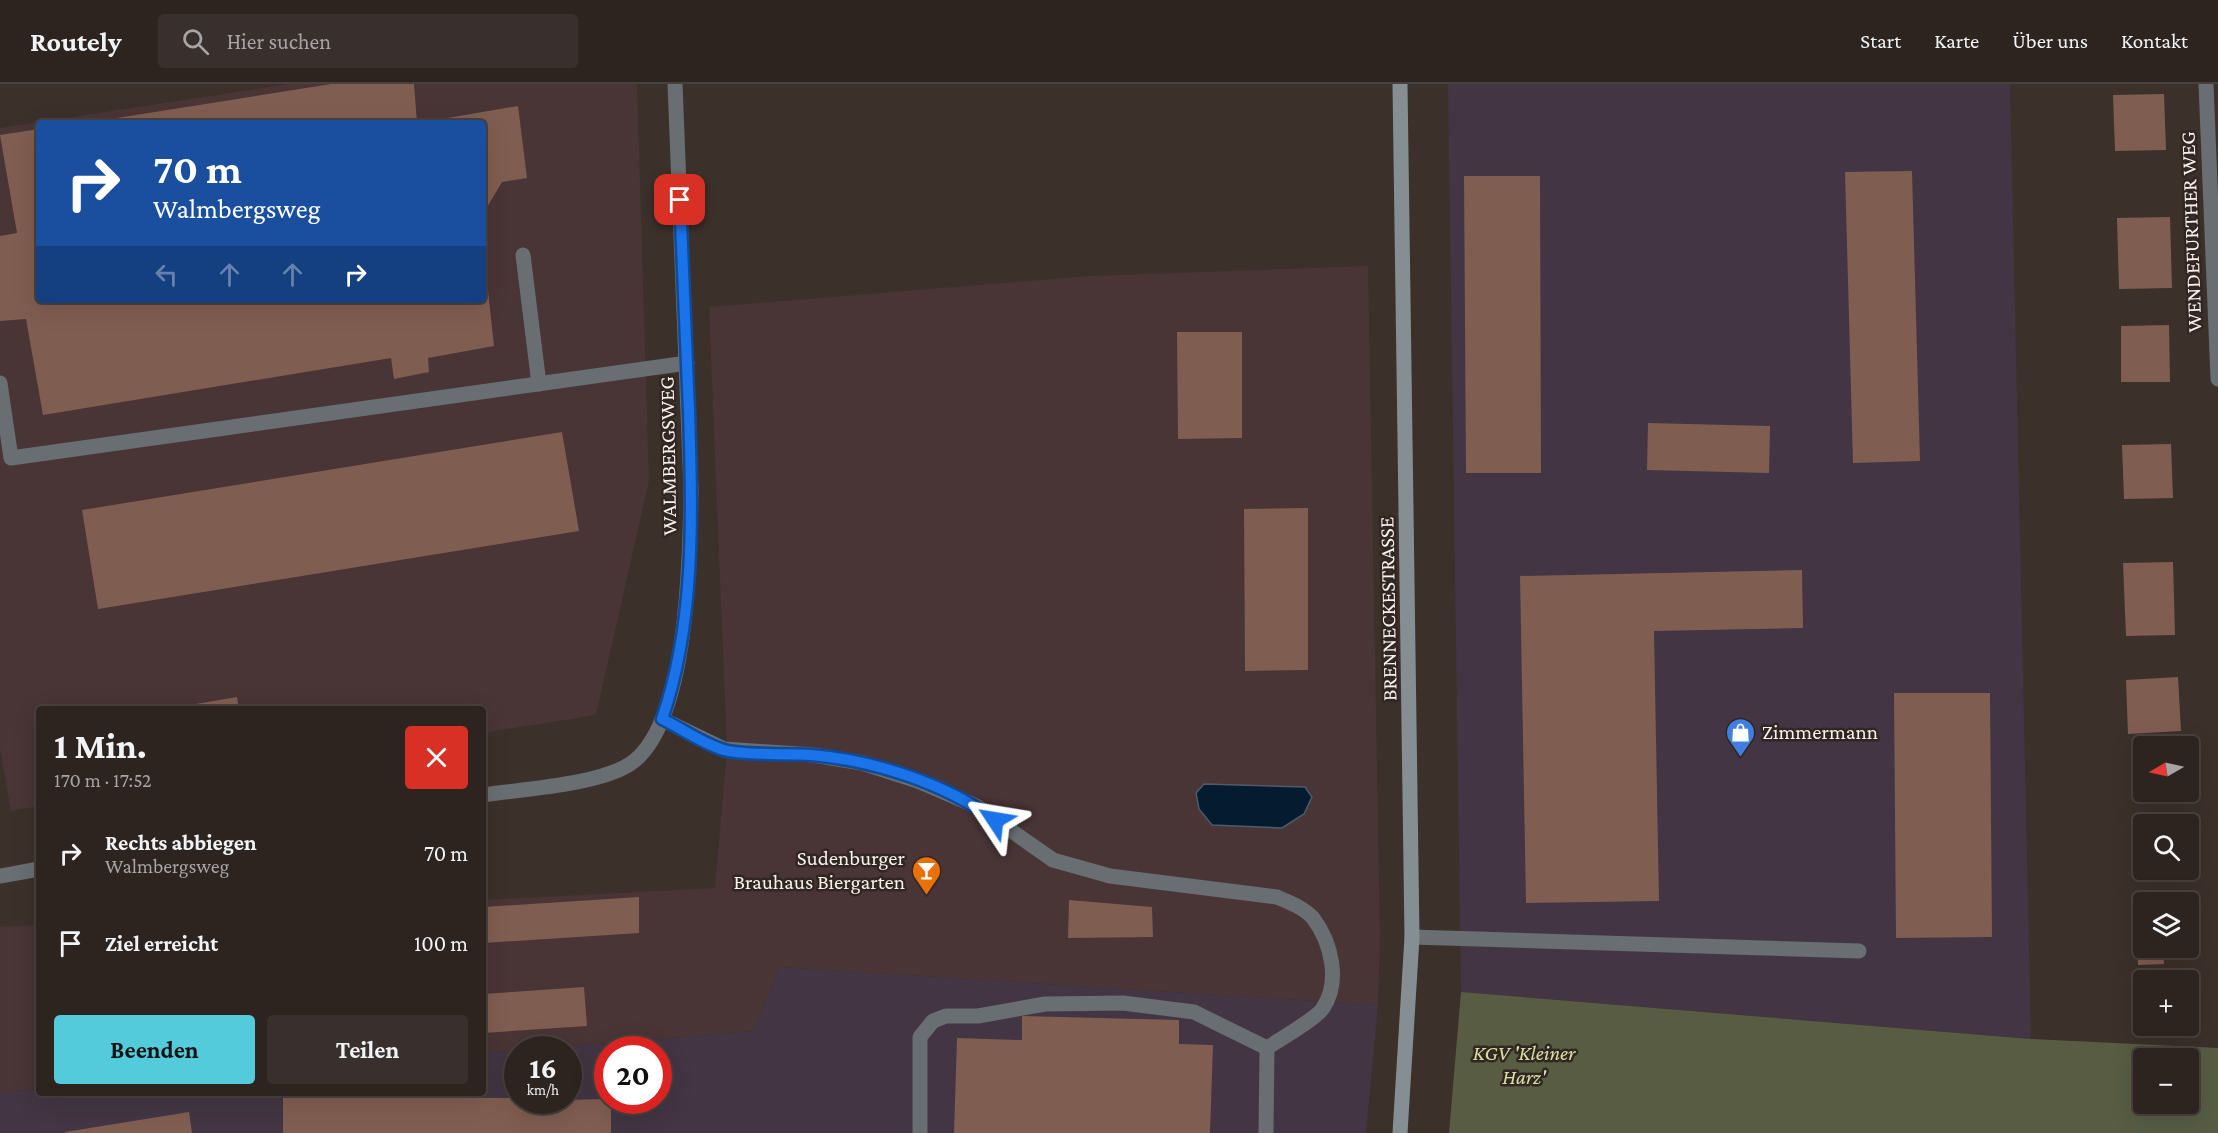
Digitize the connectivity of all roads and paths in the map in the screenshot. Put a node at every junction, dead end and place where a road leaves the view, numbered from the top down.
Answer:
1 (675, 84) edge
2 (1400, 84) edge
3 (2206, 84) edge
4 (523, 255) dead end
5 (687, 363) junction
6 (2218, 379) edge
7 (0, 383) edge
8 (539, 384) junction
9 (662, 719) junction
10 (486, 795) edge
11 (36, 870) edge
12 (0, 876) edge
13 (1412, 937) junction
14 (1859, 951) dead end
15 (1267, 1048) junction
16 (920, 1133) edge
17 (1266, 1133) edge
18 (1400, 1133) edge

1 - 5 street, WALMBERGSWEG
2 - 13 main road, BRENNECKESTRASSE
3 - 6 street, WENDEFURTHER WEG
4 - 8 street
5 - 8 street
5 - 9 street, WALMBERGSWEG
7 - 8 street
9 - 10 street, WALMBERGSWEG
9 - 15 street
11 - 12 street
13 - 14 street
13 - 18 main road, BRENNECKESTRASSE
15 - 16 street
15 - 17 street

